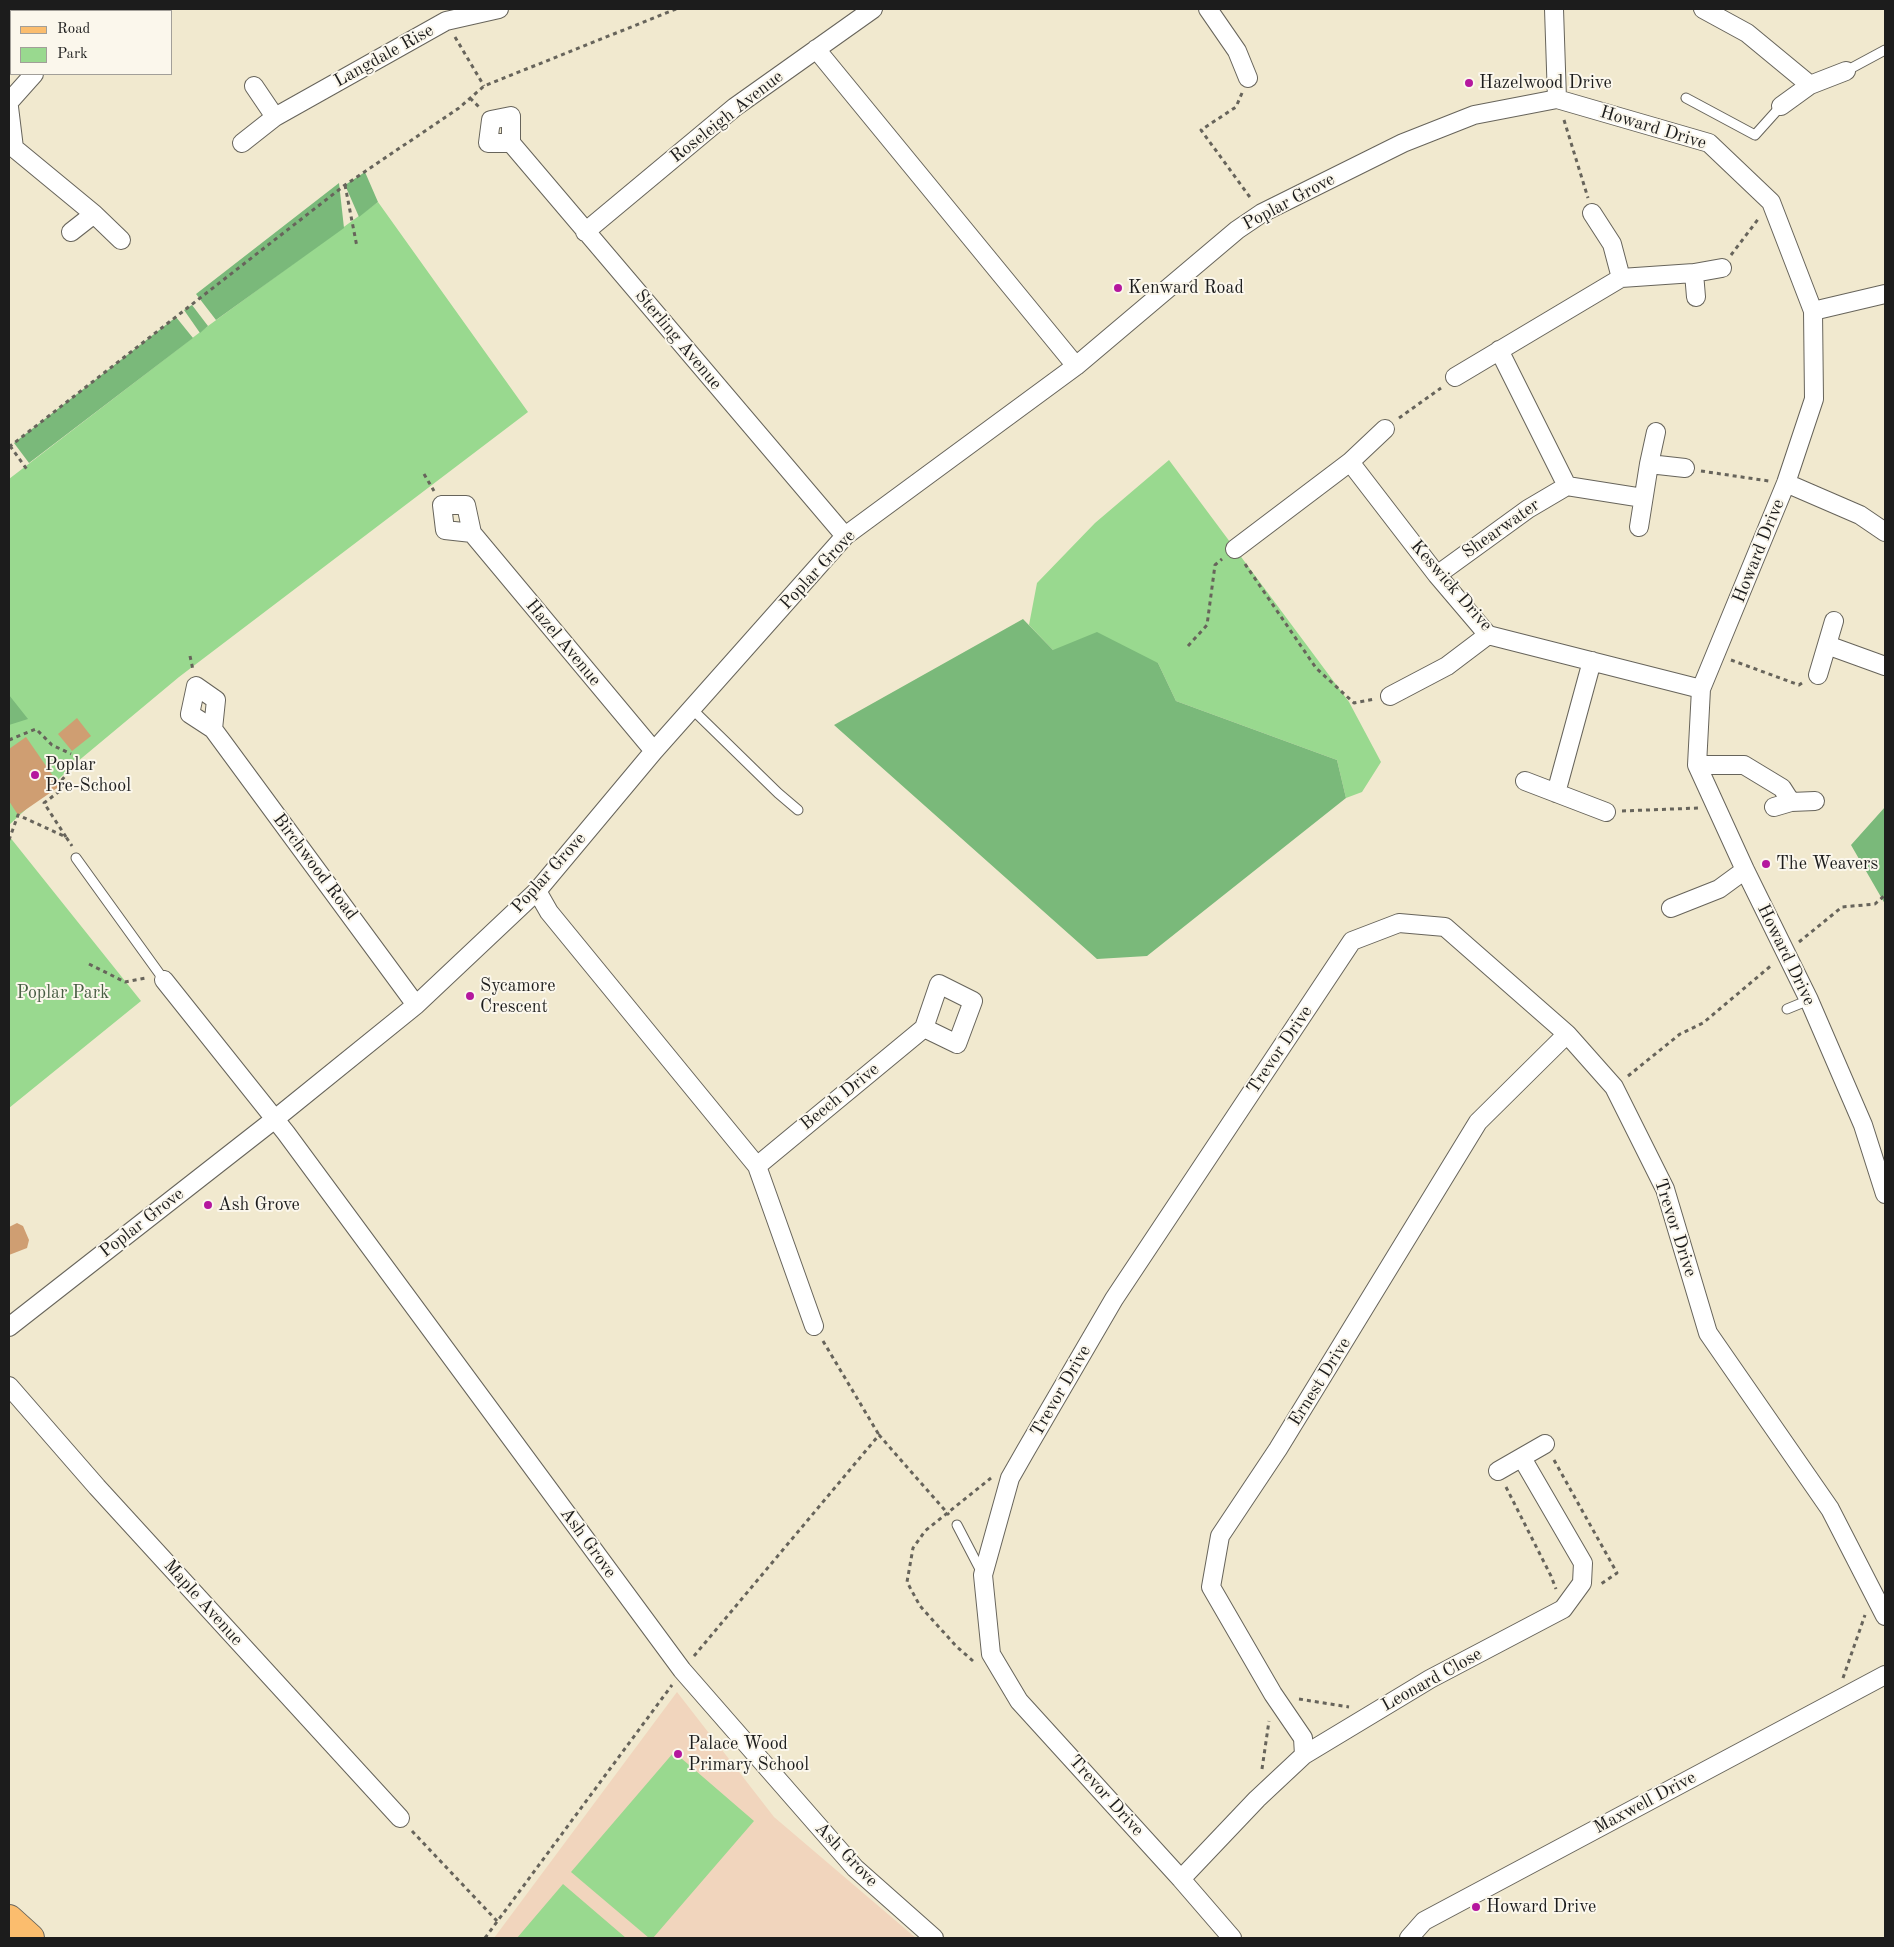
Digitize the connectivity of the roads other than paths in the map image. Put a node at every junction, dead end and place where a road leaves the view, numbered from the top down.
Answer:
1 (499, 9) edge
2 (874, 9) edge
3 (1208, 9) edge
4 (1554, 9) edge
5 (1702, 9) edge
6 (816, 49) junction
7 (1885, 50) edge
8 (1846, 71) joint
9 (33, 75) edge
10 (1248, 78) road end
11 (1810, 85) junction
12 (254, 86) dead end
13 (1686, 98) dead end
14 (1558, 99) junction
15 (9, 102) edge
16 (1781, 106) joint
17 (9, 107) edge
18 (1474, 115) joint
19 (275, 117) junction
20 (242, 143) dead end
21 (511, 143) dead end
22 (1592, 213) road end
23 (94, 214) junction
24 (71, 232) dead end
25 (585, 232) junction
26 (121, 240) dead end
27 (1722, 268) road end
28 (1694, 273) junction
29 (1621, 278) junction
30 (1885, 294) edge
31 (1696, 298) dead end
32 (1813, 311) junction
33 (1500, 350) junction
34 (1076, 366) junction
35 (1455, 378) road end
36 (1385, 429) road end
37 (1656, 432) dead end
38 (1350, 462) junction
39 (1649, 464) junction
40 (1685, 468) road end
41 (1786, 483) junction
42 (1567, 486) junction
43 (1643, 498) junction
44 (1640, 527) dead end
45 (1885, 532) edge
46 (472, 533) dead end
47 (845, 536) junction
48 (1235, 549) road end
49 (1437, 574) junction
50 (1834, 621) dead end
51 (1488, 634) junction
52 (1827, 645) junction
53 (1592, 661) junction
54 (1885, 666) edge
55 (1818, 675) road end
56 (1701, 689) junction
57 (1390, 696) road end
58 (692, 709) junction
59 (213, 729) dead end
60 (654, 751) junction
61 (1698, 765) junction
62 (1526, 781) dead end
63 (1556, 793) junction
64 (1815, 801) dead end
65 (798, 810) dead end
66 (1606, 812) road end
67 (76, 858) road end
68 (1745, 870) junction
69 (537, 891) junction
70 (1671, 908) dead end
71 (161, 976) joint
72 (1809, 1000) junction
73 (416, 1005) junction
74 (1787, 1009) dead end
75 (924, 1028) dead end
76 (1566, 1034) junction
77 (275, 1119) junction
78 (757, 1166) junction
79 (1885, 1194) edge
80 (814, 1326) road end
81 (9, 1328) edge
82 (9, 1386) edge
83 (1545, 1444) dead end
84 (1522, 1458) junction
85 (1498, 1471) road end
86 (957, 1525) road end
87 (983, 1575) junction
88 (1885, 1616) edge
89 (1885, 1675) edge
90 (1304, 1755) junction
91 (400, 1818) road end
92 (1181, 1879) junction
93 (9, 1919) edge
94 (30, 1938) edge
95 (934, 1938) edge
96 (1232, 1938) edge
97 (1409, 1938) edge

1 - 19 street, Langdale Rise
2 - 6 street, Roseleigh Avenue
3 - 10 street
4 - 14 street
5 - 11 street
6 - 25 street, Roseleigh Avenue
6 - 34 street
7 - 8 lane
8 - 11 street
9 - 15 street
11 - 16 street
12 - 19 street
13 - 16 lane
14 - 18 street, Howard Drive
14 - 32 street, Howard Drive
17 - 23 street
18 - 34 street, Poplar Grove
19 - 20 street, Langdale Rise
21 - 25 street, Sterling Avenue
22 - 29 street
23 - 24 street
23 - 26 street
25 - 47 street, Sterling Avenue
27 - 28 street
28 - 29 street
28 - 31 street
29 - 33 street
30 - 32 street
32 - 41 street, Howard Drive
33 - 35 street
33 - 42 street
34 - 47 street, Poplar Grove
36 - 38 street
37 - 39 street
38 - 48 street
38 - 49 street, Keswick Drive
39 - 40 street
39 - 43 street
41 - 45 street
41 - 56 street, Howard Drive
42 - 43 street
42 - 49 street, Shearwater
43 - 44 street
46 - 60 street, Hazel Avenue
47 - 58 street, Poplar Grove
49 - 51 street, Keswick Drive
50 - 52 street
51 - 53 street, Keswick Drive
51 - 57 street
52 - 54 street
52 - 55 street
53 - 56 street, Keswick Drive
53 - 63 street
56 - 61 street, Howard Drive
58 - 60 street, Poplar Grove
58 - 65 lane
59 - 73 street, Birchwood Road
60 - 69 street, Poplar Grove
61 - 64 street
61 - 68 street, Howard Drive
62 - 63 street
63 - 66 street
67 - 71 lane
68 - 70 street
68 - 72 street, Howard Drive
69 - 73 street, Poplar Grove
69 - 78 street
71 - 77 street
72 - 74 lane
72 - 79 street, Howard Drive
73 - 77 street, Poplar Grove
75 - 78 street, Beech Drive
76 - 87 street, Trevor Drive
76 - 88 street, Trevor Drive
76 - 90 street, Ernest Drive
77 - 81 street, Poplar Grove
77 - 95 street, Ash Grove
78 - 80 street
82 - 91 street, Maple Avenue
83 - 84 street
84 - 85 street
84 - 90 street, Leonard Close
86 - 87 lane
87 - 92 street, Trevor Drive
89 - 97 street, Maxwell Drive
90 - 92 street, Leonard Close
92 - 96 street, Trevor Drive
93 - 94 main road

